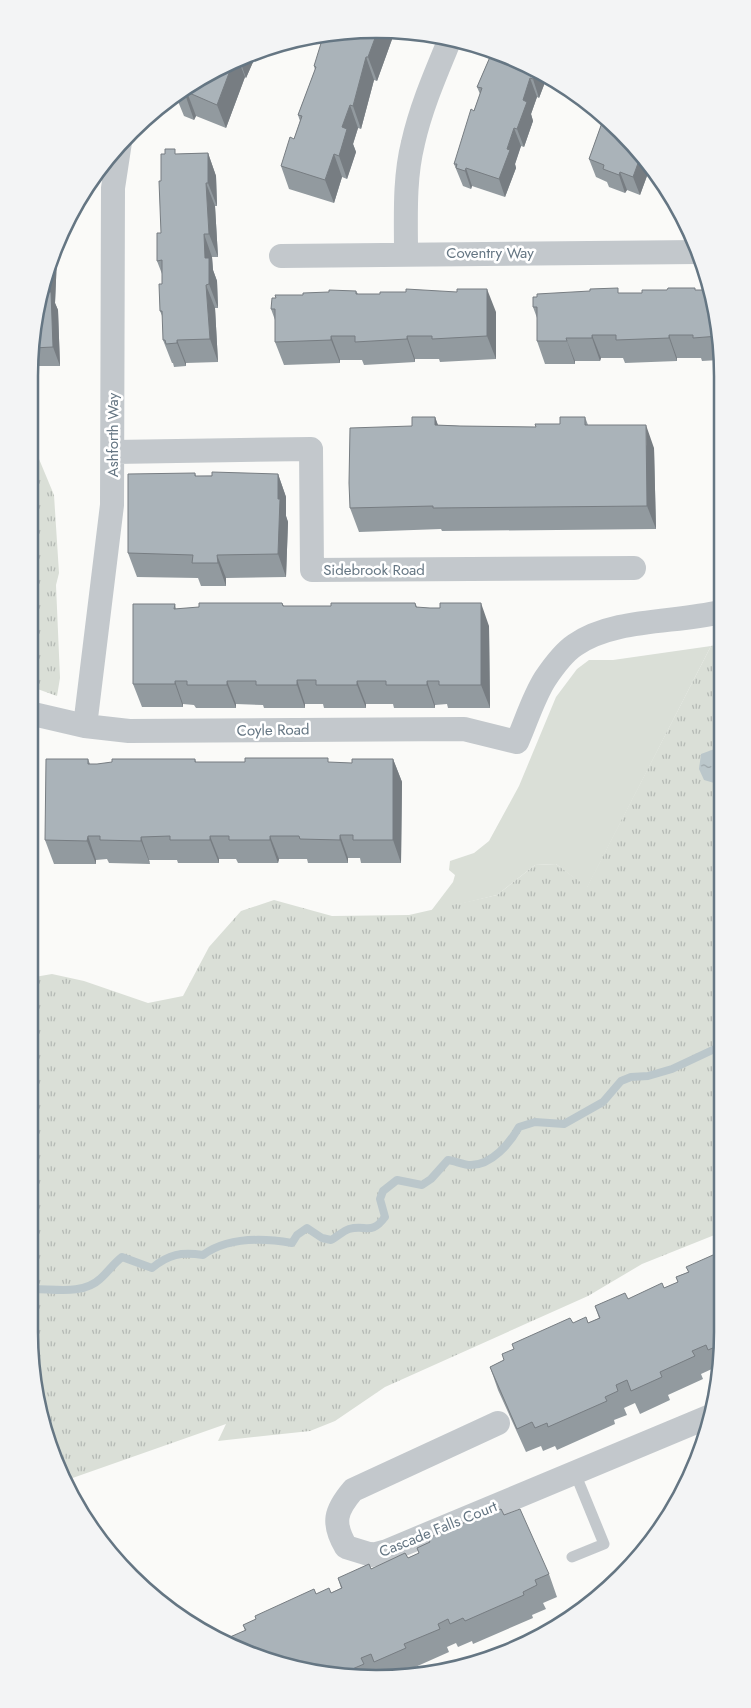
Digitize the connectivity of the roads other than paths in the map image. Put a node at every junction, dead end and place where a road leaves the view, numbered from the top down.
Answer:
1 (447, 45) edge
2 (118, 157) edge
3 (690, 252) edge
4 (406, 254) junction
5 (281, 256) dead end
6 (114, 452) junction
7 (634, 568) dead end
8 (714, 613) edge
9 (38, 715) edge
10 (85, 726) junction
11 (702, 1419) edge
12 (498, 1423) dead end
13 (575, 1473) junction
14 (572, 1557) dead end

1 - 4 street
2 - 6 street, Ashforth Way
3 - 4 street, Coventry Way
4 - 5 street, Coventry Way
6 - 7 street, Sidebrook Road
6 - 10 street, Ashforth Way
8 - 10 street, Coyle Road
9 - 10 street, Coyle Road
11 - 13 street, Cascade Falls Court
12 - 13 street, Cascade Falls Court
13 - 14 lane

